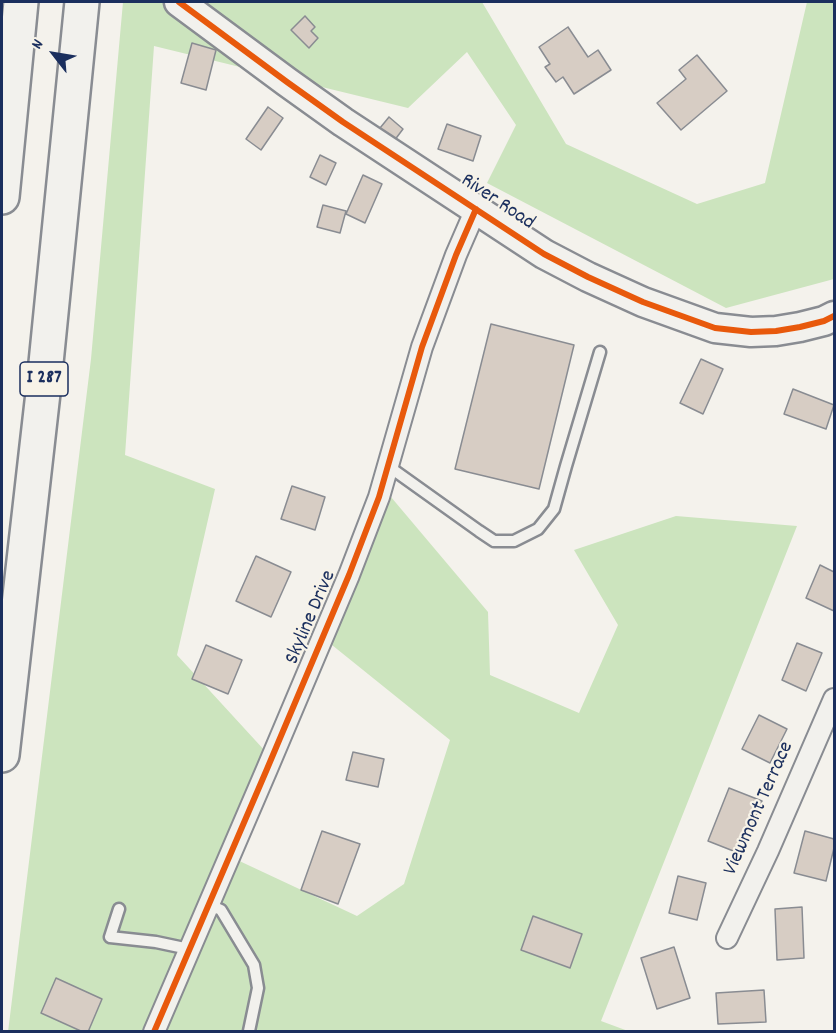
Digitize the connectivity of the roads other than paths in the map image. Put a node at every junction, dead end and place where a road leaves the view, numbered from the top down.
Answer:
1 (21, 2) edge
2 (82, 2) edge
3 (179, 2) edge
4 (2, 197) edge
5 (476, 209) junction
6 (834, 316) edge
7 (600, 352) dead end
8 (388, 466) junction
9 (834, 699) edge
10 (2, 756) edge
11 (208, 904) junction
12 (119, 909) dead end
13 (727, 938) dead end
14 (189, 949) junction
15 (249, 1031) edge
16 (154, 1032) edge

1 - 4 highway
2 - 10 highway, I 287
3 - 5 street, River Road
5 - 6 street, River Road
5 - 8 street, Skyline Drive
7 - 8 lane
8 - 11 street, Skyline Drive
9 - 13 street, Viewmont Terrace
11 - 14 street, Skyline Drive
11 - 15 lane
12 - 14 lane
14 - 16 street, Skyline Drive

